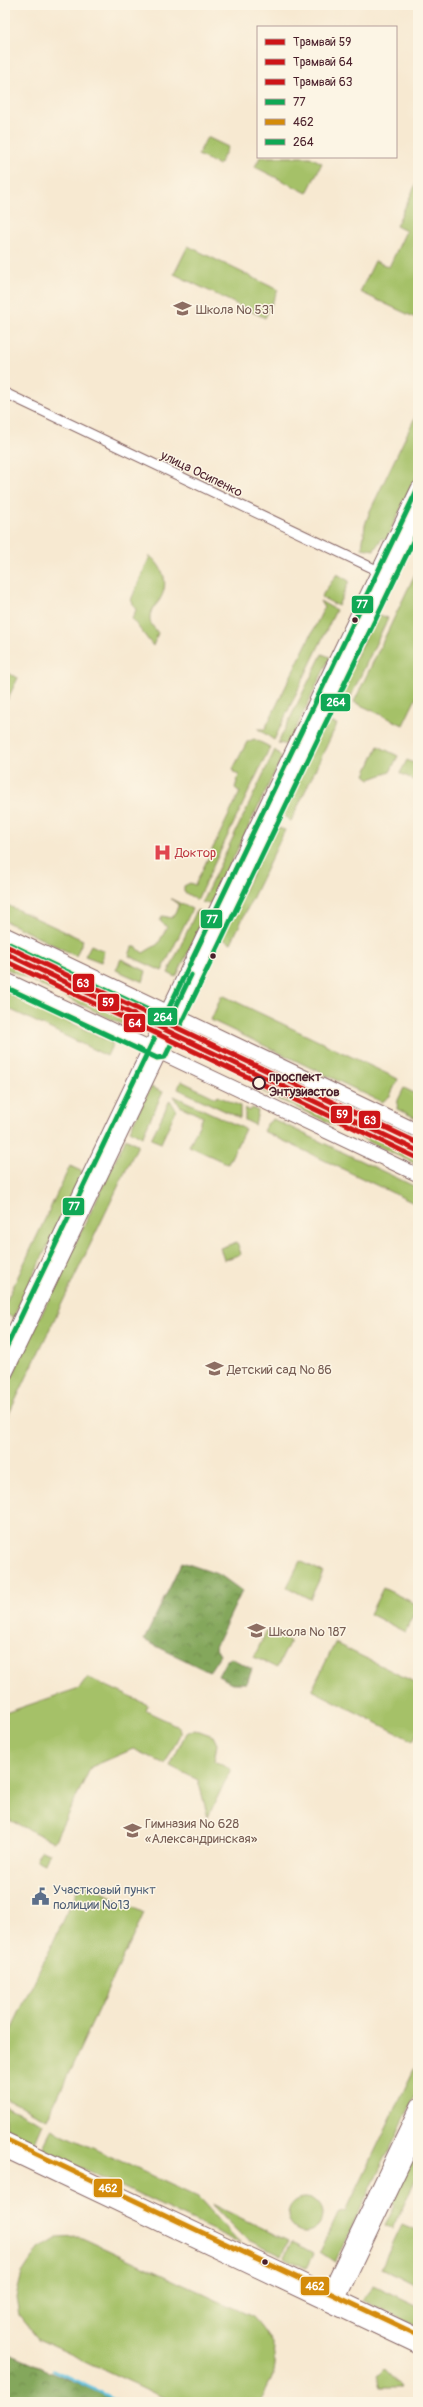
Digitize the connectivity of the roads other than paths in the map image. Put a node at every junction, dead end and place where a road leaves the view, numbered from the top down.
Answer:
1 (5, 393) edge
2 (418, 488) edge
3 (418, 515) edge
4 (383, 574) junction
5 (5, 934) edge
6 (5, 978) edge
7 (172, 1013) junction
8 (154, 1050) junction
9 (418, 1131) edge
10 (418, 1175) edge
11 (5, 1350) edge
12 (5, 1375) edge
13 (418, 2105) edge
14 (418, 2133) edge
15 (5, 2139) edge
16 (5, 2151) edge
17 (332, 2299) junction
18 (418, 2335) edge
19 (418, 2347) edge

1 - 4 street, улица Осипенко
2 - 4 main road
3 - 4 main road
4 - 7 main road
5 - 7 main road
6 - 8 main road
7 - 8 main road
7 - 9 main road
8 - 10 main road
8 - 11 main road
8 - 12 main road
13 - 17 main road
14 - 17 main road
15 - 17 main road
16 - 17 main road
17 - 18 main road
17 - 19 main road

